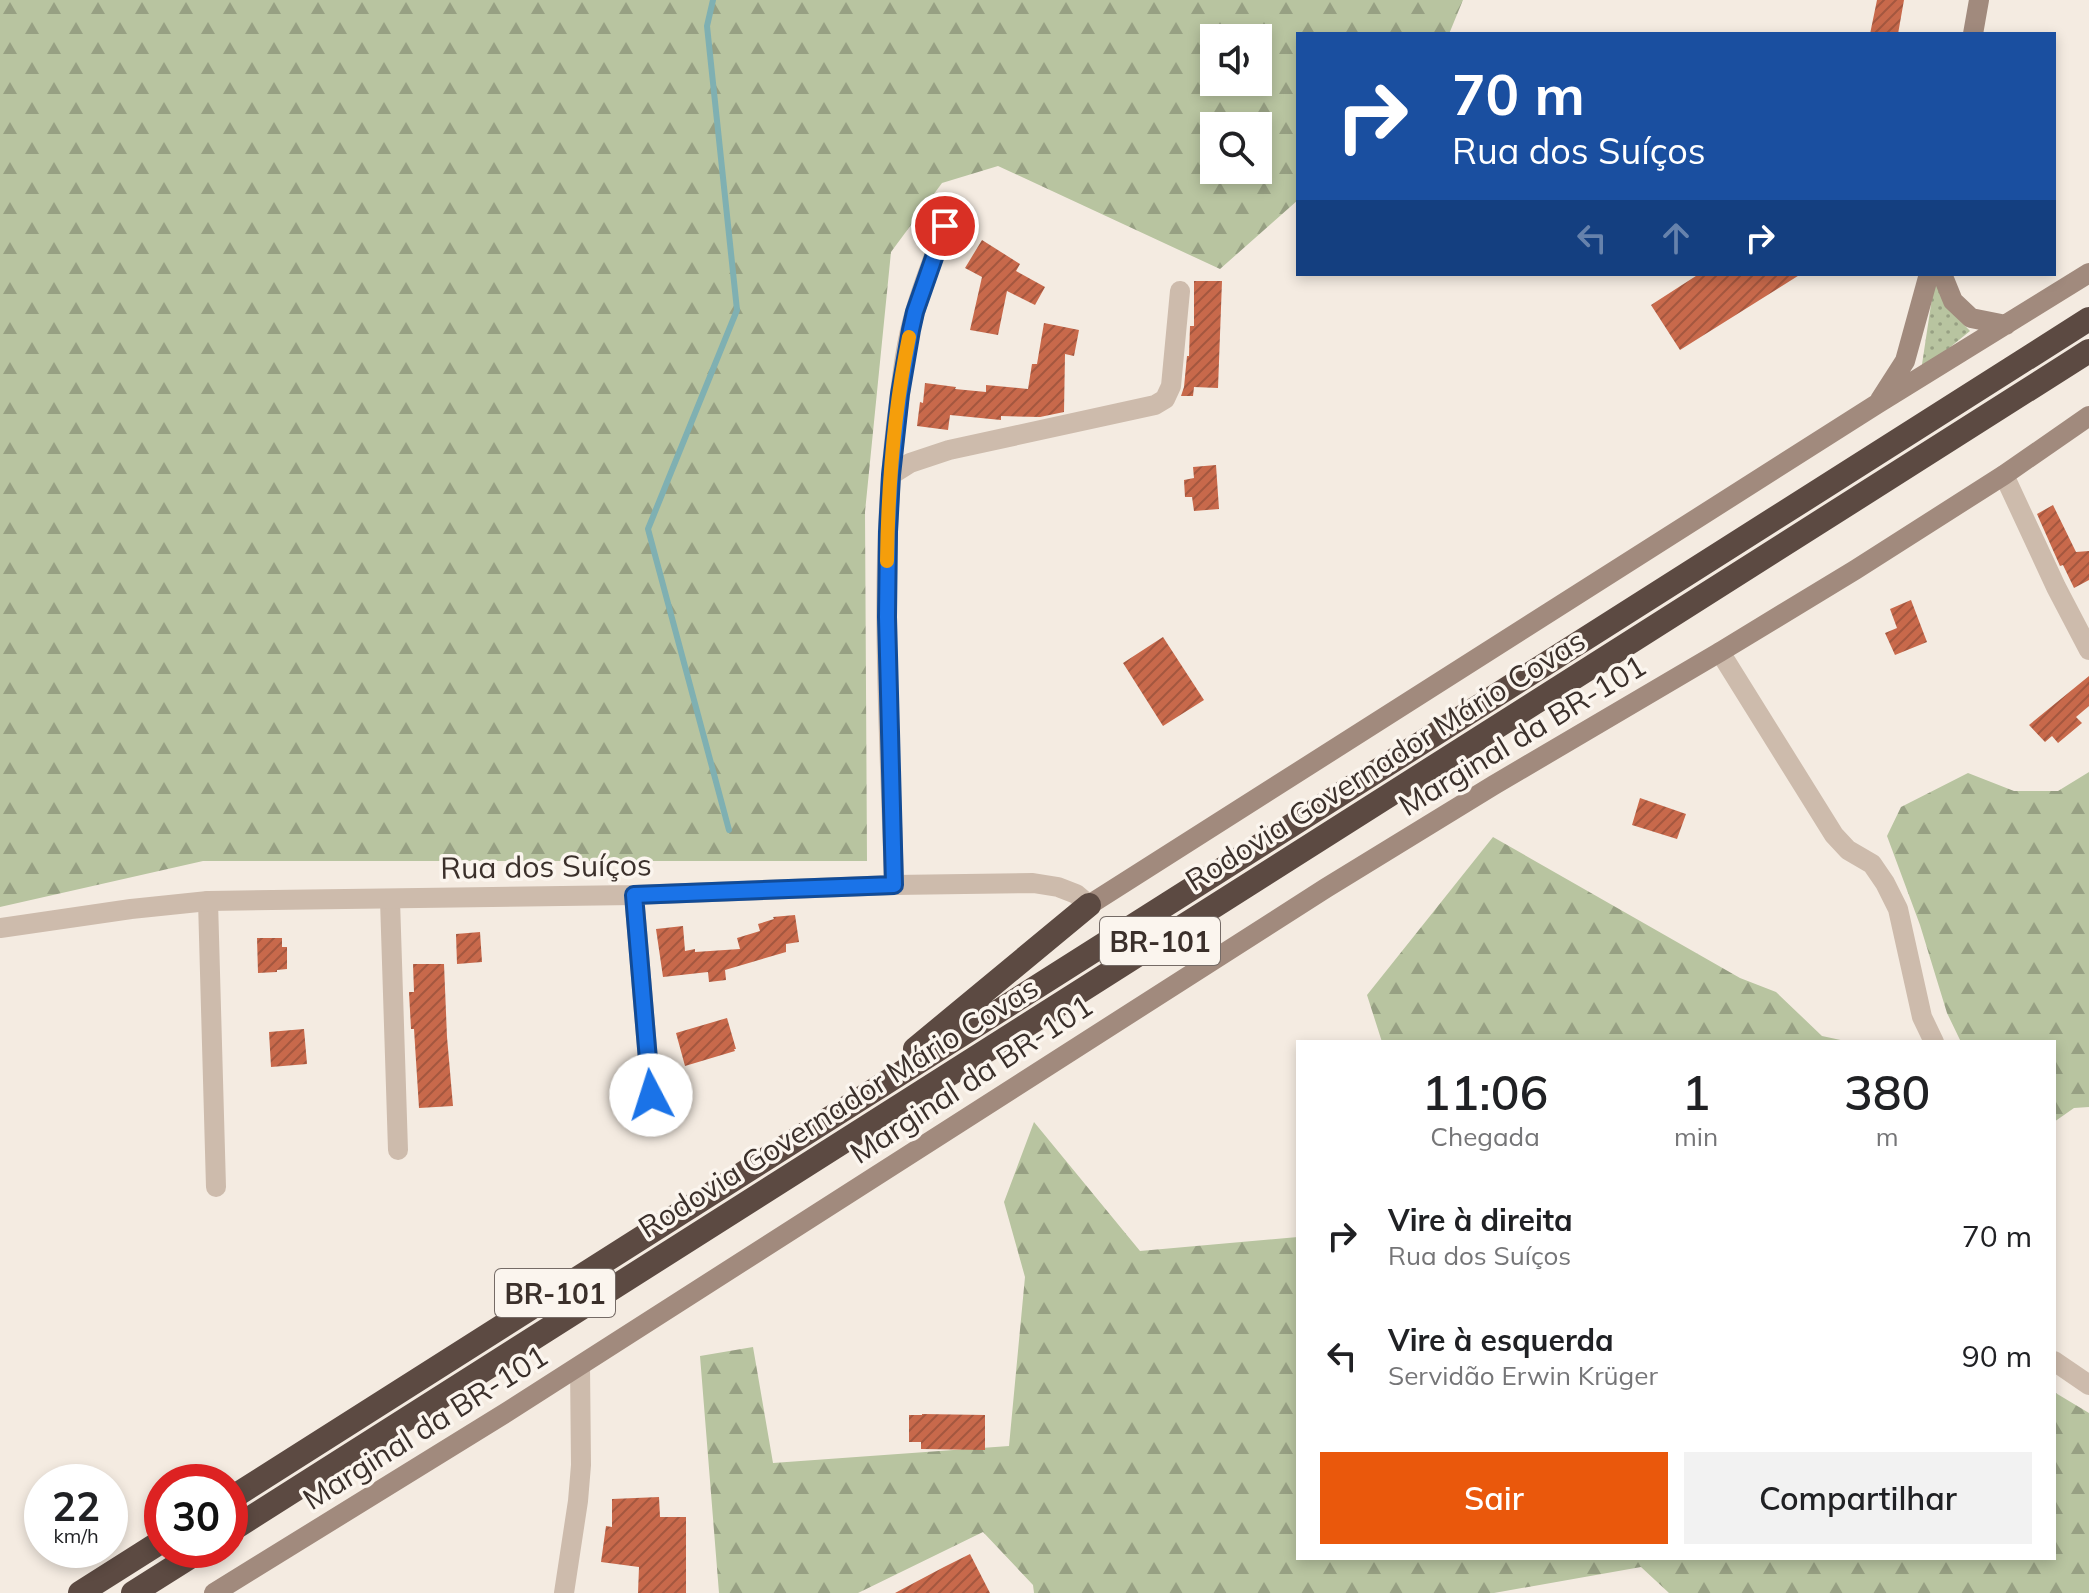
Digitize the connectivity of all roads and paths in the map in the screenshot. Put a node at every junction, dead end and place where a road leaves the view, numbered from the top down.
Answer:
1 (1979, 0) edge
2 (1973, 32) edge
3 (945, 226) dead end
4 (2089, 273) edge
5 (1928, 276) edge
6 (1943, 276) edge
7 (1180, 291) dead end
8 (2089, 319) edge
9 (2006, 325) junction
10 (2089, 351) edge
11 (1877, 404) junction
12 (2089, 416) edge
13 (891, 475) junction
14 (2004, 475) junction
15 (2089, 650) edge
16 (1720, 652) junction
17 (894, 885) junction
18 (634, 895) junction
19 (390, 900) junction
20 (208, 901) junction
21 (1089, 905) junction
22 (0, 928) edge
23 (1933, 1040) edge
24 (651, 1095) dead end
25 (828, 1121) junction
26 (398, 1150) dead end
27 (216, 1187) dead end
28 (2056, 1362) edge
29 (580, 1366) junction
30 (2089, 1385) edge
31 (248, 1488) edge
32 (248, 1520) edge
33 (144, 1552) edge
34 (173, 1568) edge
35 (80, 1593) edge
36 (133, 1593) edge
37 (214, 1593) edge
38 (564, 1593) edge

1 - 2 main road
3 - 13 street
4 - 9 main road
5 - 11 main road
6 - 9 main road
7 - 13 street
8 - 25 highway, Rodovia Governador Mário Covas / BR-101
9 - 11 main road
10 - 32 highway, Rodovia Governador Mário Covas / BR-101
11 - 21 main road
12 - 14 main road, Marginal da BR-101
13 - 17 street
14 - 15 street
14 - 16 main road, Marginal da BR-101
16 - 23 street
16 - 29 main road, Marginal da BR-101
17 - 18 street, Rua dos Suíços
17 - 21 street, Rua dos Suíços
18 - 19 street, Rua dos Suíços
18 - 24 street
19 - 20 street, Rua dos Suíços
19 - 26 street
20 - 22 street, Rua dos Suíços
20 - 27 street
21 - 25 highway
25 - 31 highway, Rodovia Governador Mário Covas / BR-101
28 - 30 street
29 - 37 main road, Marginal da BR-101
29 - 38 street
33 - 35 highway
34 - 36 highway

